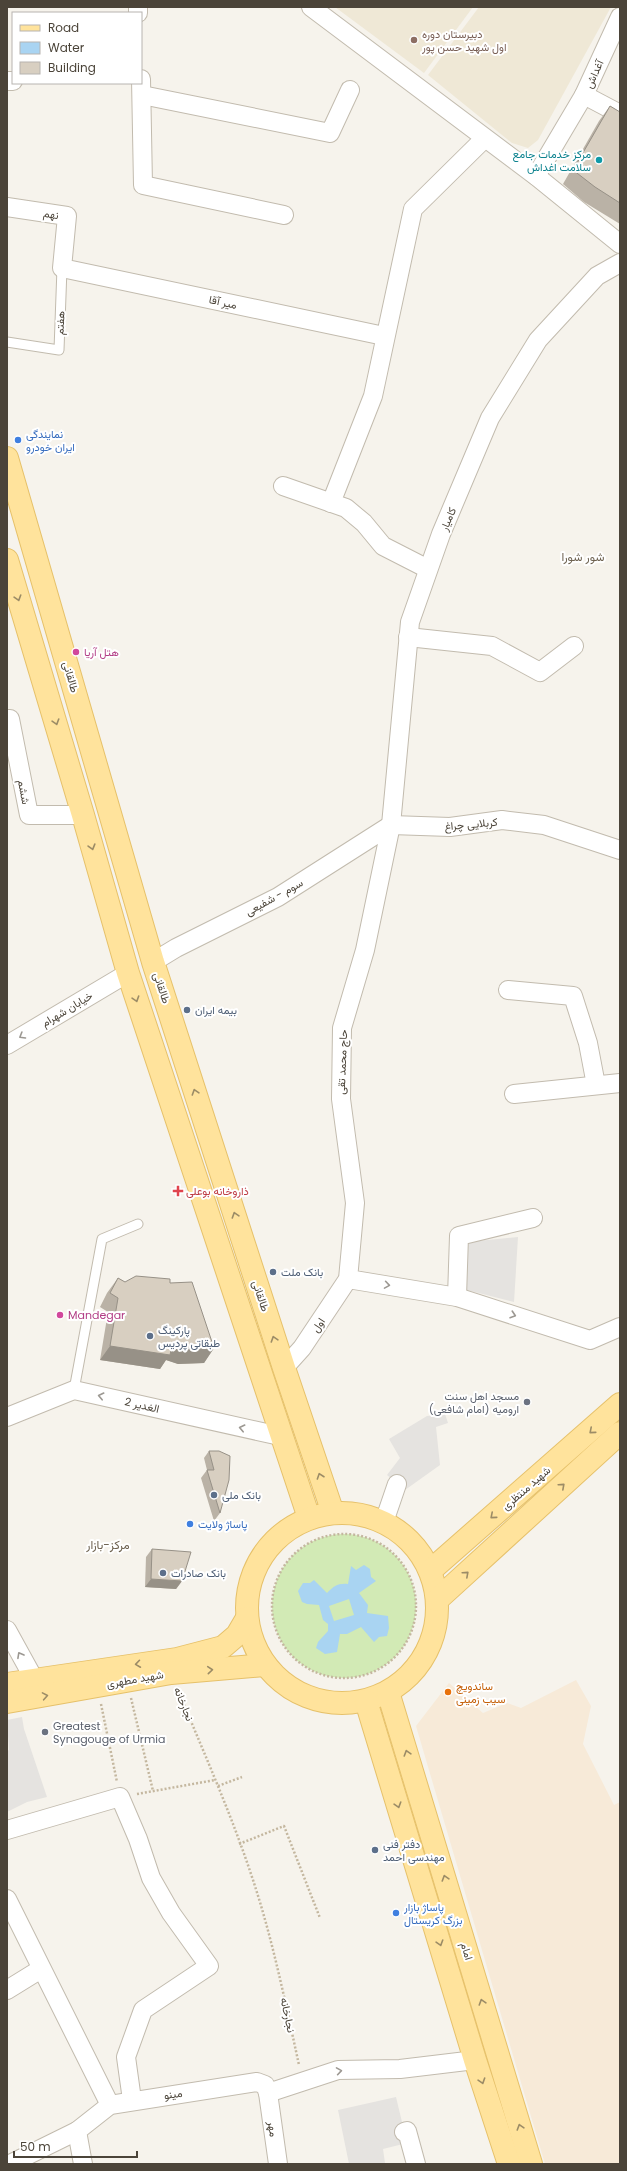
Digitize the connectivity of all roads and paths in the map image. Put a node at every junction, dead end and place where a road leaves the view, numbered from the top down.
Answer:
1 (311, 7) edge
2 (620, 17) edge
3 (142, 87) edge
4 (350, 90) dead end
5 (584, 95) junction
6 (620, 114) edge
7 (484, 139) junction
8 (536, 176) junction
9 (7, 207) edge
10 (284, 215) dead end
11 (620, 244) edge
12 (620, 263) edge
13 (62, 268) junction
14 (384, 336) junction
15 (7, 342) edge
16 (7, 458) edge
17 (283, 486) dead end
18 (331, 503) junction
19 (7, 560) edge
20 (428, 569) junction
21 (408, 637) junction
22 (574, 646) dead end
23 (7, 719) edge
24 (83, 815) junction
25 (391, 825) junction
26 (620, 850) edge
27 (153, 962) junction
28 (128, 973) junction
29 (508, 990) dead end
30 (7, 1045) edge
31 (620, 1082) edge
32 (596, 1085) junction
33 (514, 1094) dead end
34 (533, 1218) dead end
35 (138, 1224) dead end
36 (348, 1279) junction
37 (457, 1297) junction
38 (620, 1327) edge
39 (284, 1368) junction
40 (74, 1390) junction
41 (620, 1404) edge
42 (7, 1417) edge
43 (620, 1433) edge
44 (280, 1436) junction
45 (397, 1484) dead end
46 (333, 1512) junction
47 (309, 1518) junction
48 (384, 1522) junction
49 (367, 1537) joint
50 (430, 1571) junction
51 (438, 1600) junction
52 (247, 1618) junction
53 (7, 1630) edge
54 (264, 1664) junction
55 (171, 1673) junction
56 (34, 1679) junction
57 (127, 1681) junction
58 (7, 1684) edge
59 (97, 1686) junction
60 (388, 1692) junction
61 (366, 1701) junction
62 (7, 1702) edge
63 (242, 1777) dead end
64 (215, 1780) junction
65 (218, 1786) junction
66 (153, 1791) junction
67 (120, 1797) junction
68 (7, 1830) edge
69 (239, 1844) junction
70 (7, 1898) edge
71 (320, 1918) dead end
72 (41, 1969) junction
73 (7, 1990) edge
74 (475, 2060) junction
75 (302, 2083) junction
76 (268, 2093) junction
77 (132, 2100) junction
78 (110, 2105) junction
79 (77, 2130) junction
80 (404, 2132) dead end
81 (10, 2164) edge
82 (83, 2164) edge
83 (278, 2164) edge
84 (416, 2164) edge
85 (509, 2164) edge
86 (531, 2164) edge

1 - 7 street
2 - 5 street, آغداش
3 - 4 street
3 - 10 street
5 - 6 street, آغداش
5 - 8 street
7 - 8 street
7 - 14 street
8 - 11 street
9 - 13 street, نهم
12 - 20 street, کامیار
13 - 14 street, میر آقا
13 - 15 lane, هفتم
14 - 18 street
16 - 27 main road, طالقانی
17 - 18 street
18 - 20 street
19 -> 24 main road
20 - 21 street, کامیار
21 - 22 street
21 - 25 street, کامیار
23 - 24 street, ششم
24 -> 28 main road
25 - 26 street, کربلایی چراغ
25 - 27 street, سوم - شفیعی
25 - 36 street, حاج محمد تقی
27 - 28 main road
39 -> 27 main road, طالقانی
28 -> 30 street, خیابان شهرام
28 -> 44 main road
29 - 32 street
31 - 32 street
32 - 33 street
34 - 37 street
35 - 40 lane
36 -> 37 street
36 - 39 street, اول
37 -> 38 street
46 -> 39 main road, طالقانی
40 - 42 street
44 -> 40 street, 2 الغدیر
41 -> 50 main road, شهید منتظری
51 -> 43 main road, شهید منتظری
44 - 47 main road
45 - 48 street
46 - 47 main road
46 - 48 main road
47 - 52 main road
48 - 50 main road
49 - 49 path
50 - 51 main road
51 - 60 main road
52 - 54 main road
52 -> 56 main road, شهید مطهری
56 -> 53 street
55 -> 54 main road, شهید مطهری
54 - 61 main road
55 - 57 main road, شهید مطهری
55 - 64 path, نجارخانه
56 - 58 main road, شهید مطهری
57 - 59 main road, شهید مطهری
57 - 66 path
62 -> 59 main road, شهید مطهری
59 - 67 path
60 - 61 main road
86 -> 60 main road, امام
61 -> 74 main road
63 - 65 path
64 - 65 path, نجارخانه
64 - 66 path
65 - 69 path, نجارخانه
66 - 67 path
67 - 68 street
67 - 77 street
69 - 71 path
69 - 75 path, نجارخانه
70 - 72 street
72 - 73 street
72 - 78 street
75 -> 74 street
74 -> 85 main road
75 - 76 street
76 - 77 street, مینو
76 - 83 street, مهر
77 - 78 street, مینو
78 - 79 street, مینو
79 - 81 street, مینو
79 - 82 street
80 - 84 street

